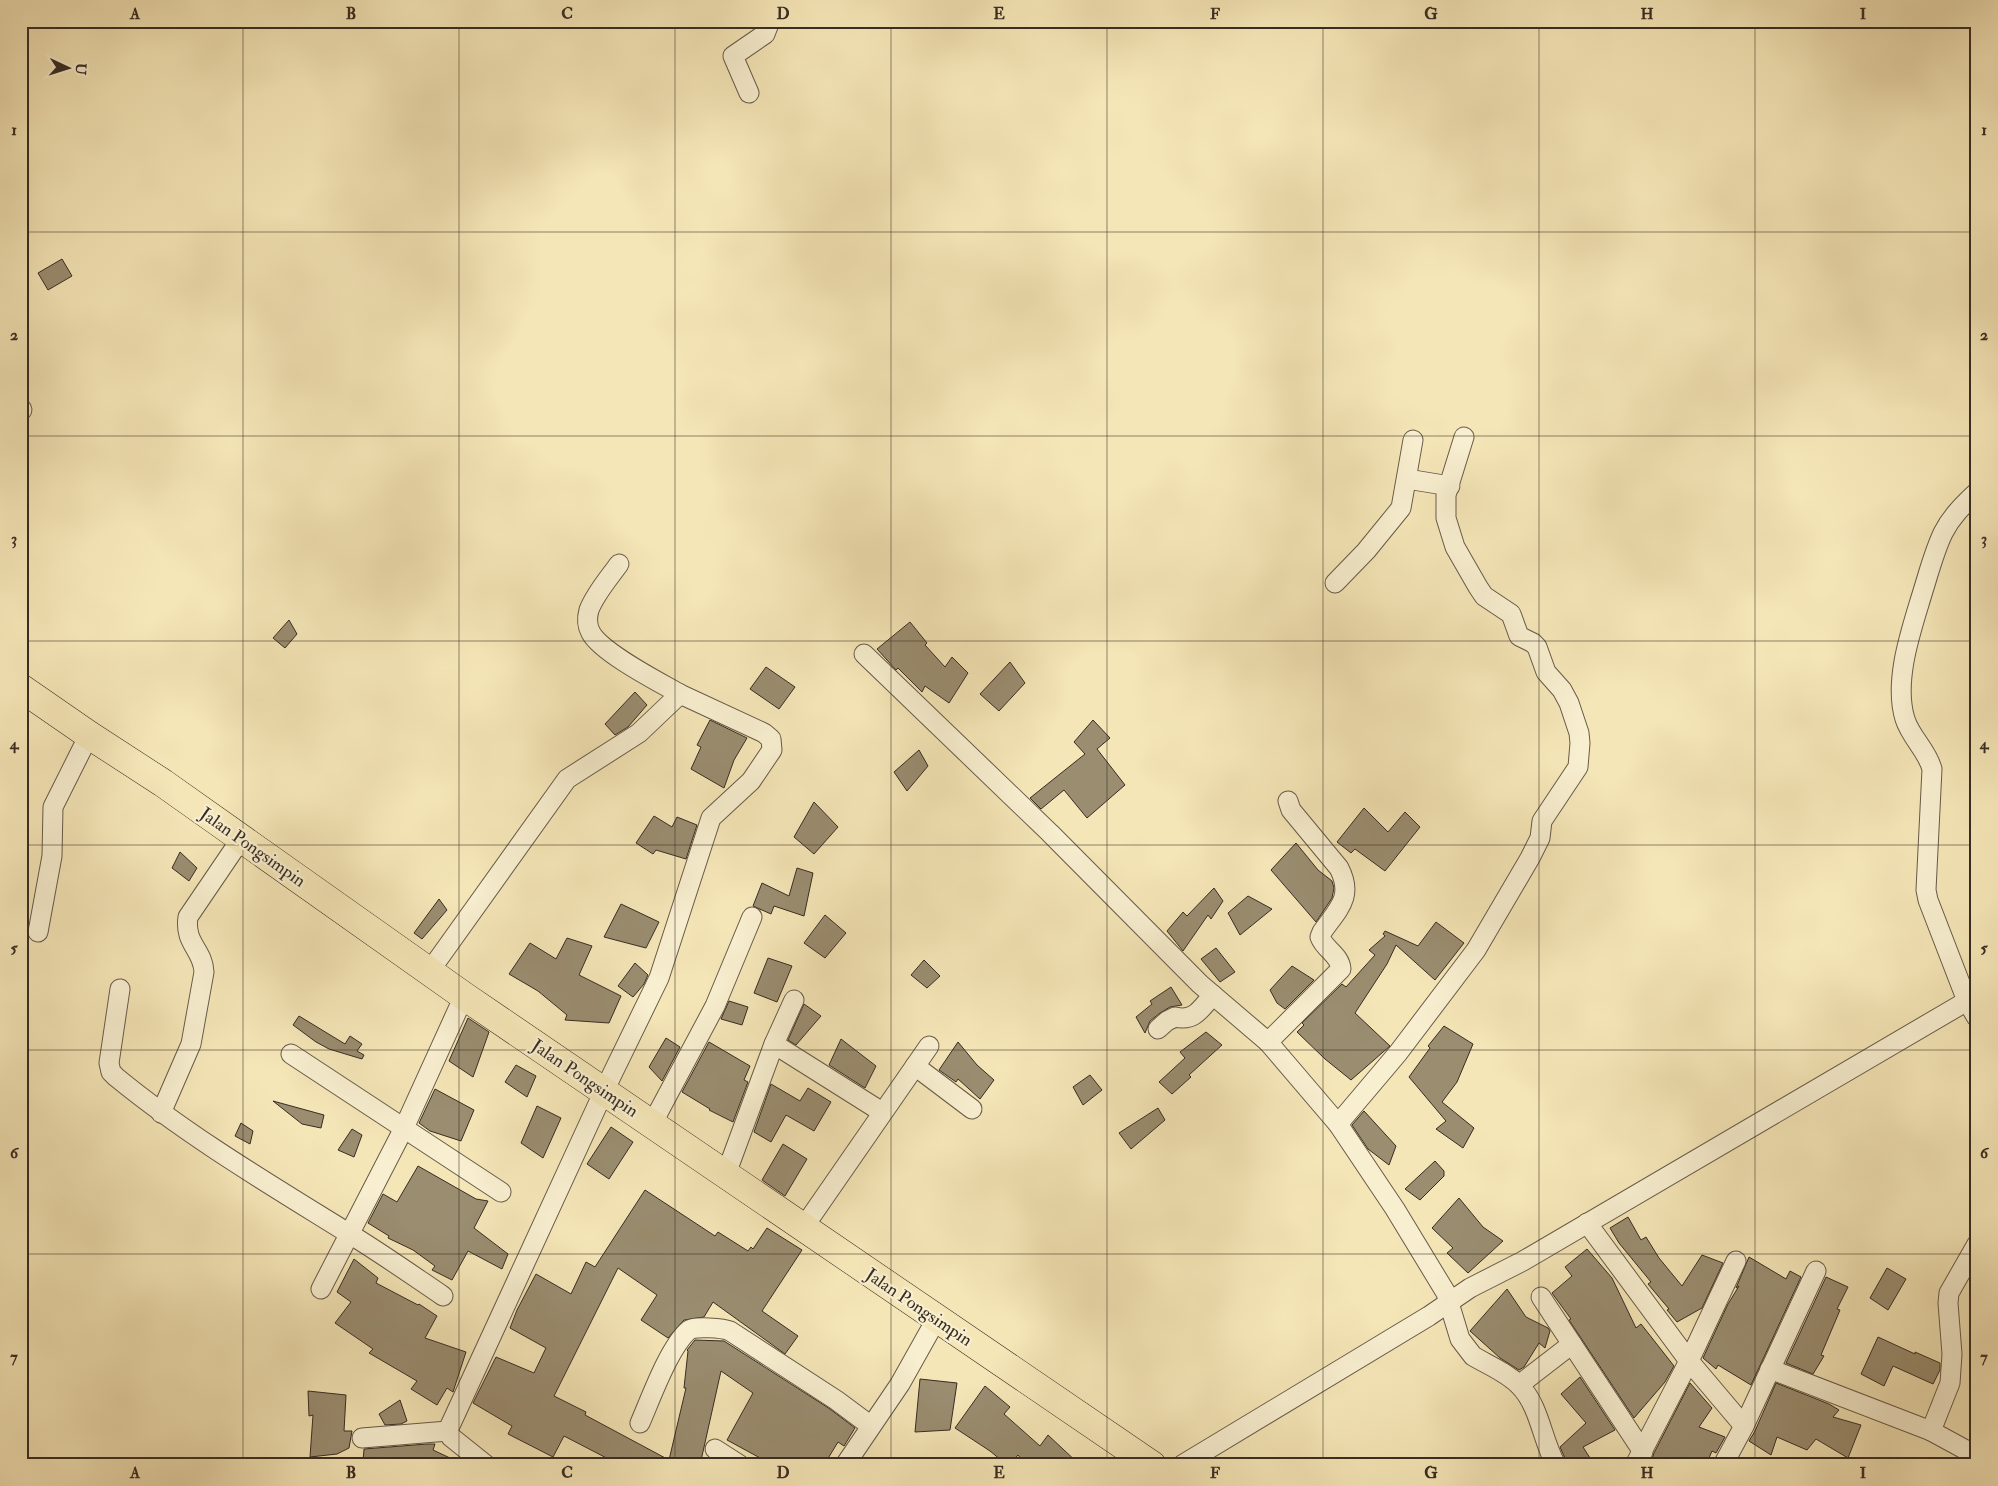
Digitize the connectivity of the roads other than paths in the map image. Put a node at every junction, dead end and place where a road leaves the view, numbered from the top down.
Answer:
1 (770, 21) edge
2 (749, 93) dead end
3 (1464, 437) dead end
4 (1414, 440) dead end
5 (1407, 479) junction
6 (1450, 486) junction
7 (1977, 492) edge
8 (619, 564) dead end
9 (1334, 583) dead end
10 (864, 654) dead end
11 (21, 688) edge
12 (680, 694) junction
13 (89, 735) junction
14 (1288, 801) dead end
15 (241, 838) junction
16 (752, 918) dead end
17 (38, 932) dead end
18 (430, 972) junction
19 (120, 988) dead end
20 (1213, 995) junction
21 (464, 996) junction
22 (794, 1000) dead end
23 (1967, 1001) junction
24 (1977, 1018) edge
25 (1158, 1029) dead end
26 (1268, 1042) junction
27 (774, 1044) junction
28 (929, 1046) dead end
29 (291, 1054) dead end
30 (915, 1066) junction
31 (604, 1091) junction
32 (972, 1109) dead end
33 (882, 1112) junction
34 (161, 1113) junction
35 (652, 1124) junction
36 (1338, 1124) junction
37 (404, 1128) junction
38 (726, 1174) junction
39 (501, 1192) dead end
40 (1587, 1223) junction
41 (803, 1228) junction
42 (350, 1234) junction
43 (1977, 1244) edge
44 (1736, 1261) dead end
45 (1816, 1271) dead end
46 (321, 1289) dead end
47 (443, 1296) dead end
48 (1541, 1297) dead end
49 (1450, 1301) junction
50 (936, 1318) junction
51 (1572, 1344) junction
52 (1689, 1361) junction
53 (1770, 1369) junction
54 (1519, 1385) junction
55 (640, 1422) dead end
56 (871, 1426) junction
57 (1744, 1426) junction
58 (448, 1431) junction
59 (1931, 1431) junction
60 (362, 1438) dead end
61 (715, 1449) dead end
62 (1977, 1456) edge
63 (1639, 1458) edge
64 (486, 1465) edge
65 (740, 1465) edge
66 (845, 1465) edge
67 (1152, 1465) edge
68 (1182, 1465) edge
69 (1556, 1465) edge
70 (1723, 1465) edge

1 - 2 street
3 - 6 street
4 - 5 street
5 - 6 street
5 - 9 street
6 - 36 street
7 - 23 street
8 - 12 street
10 - 20 street
11 - 13 main road, Jalan Pongsimpin
12 - 18 street
12 - 31 street
13 - 15 main road, Jalan Pongsimpin
13 - 17 street
14 - 26 street
15 - 18 main road, Jalan Pongsimpin
15 - 34 street
16 - 35 street
18 - 21 main road, Jalan Pongsimpin
19 - 34 street
20 - 25 street
20 - 26 street
21 - 31 main road, Jalan Pongsimpin
21 - 37 street
22 - 27 street
23 - 24 street
23 - 40 street
26 - 36 street
27 - 33 street
27 - 38 street
28 - 30 street
29 - 37 street
30 - 32 street
30 - 33 street
31 - 35 main road, Jalan Pongsimpin
31 - 58 street
33 - 41 street
34 - 42 street
35 - 38 main road, Jalan Pongsimpin
36 - 49 street
37 - 39 street
37 - 42 street
38 - 41 main road, Jalan Pongsimpin
40 - 49 street
40 - 52 street
41 - 50 main road, Jalan Pongsimpin
42 - 46 street
42 - 47 street
43 - 59 street
44 - 52 street
45 - 53 street
48 - 51 street
49 - 54 street
49 - 68 street
50 - 56 street
50 - 67 main road, Jalan Pongsimpin
51 - 54 street
51 - 63 street
52 - 57 street
52 - 63 street
53 - 57 street
53 - 59 street
54 - 69 street
55 - 56 street
56 - 66 street
57 - 70 street
58 - 60 street
58 - 64 street
59 - 62 street
61 - 65 street

